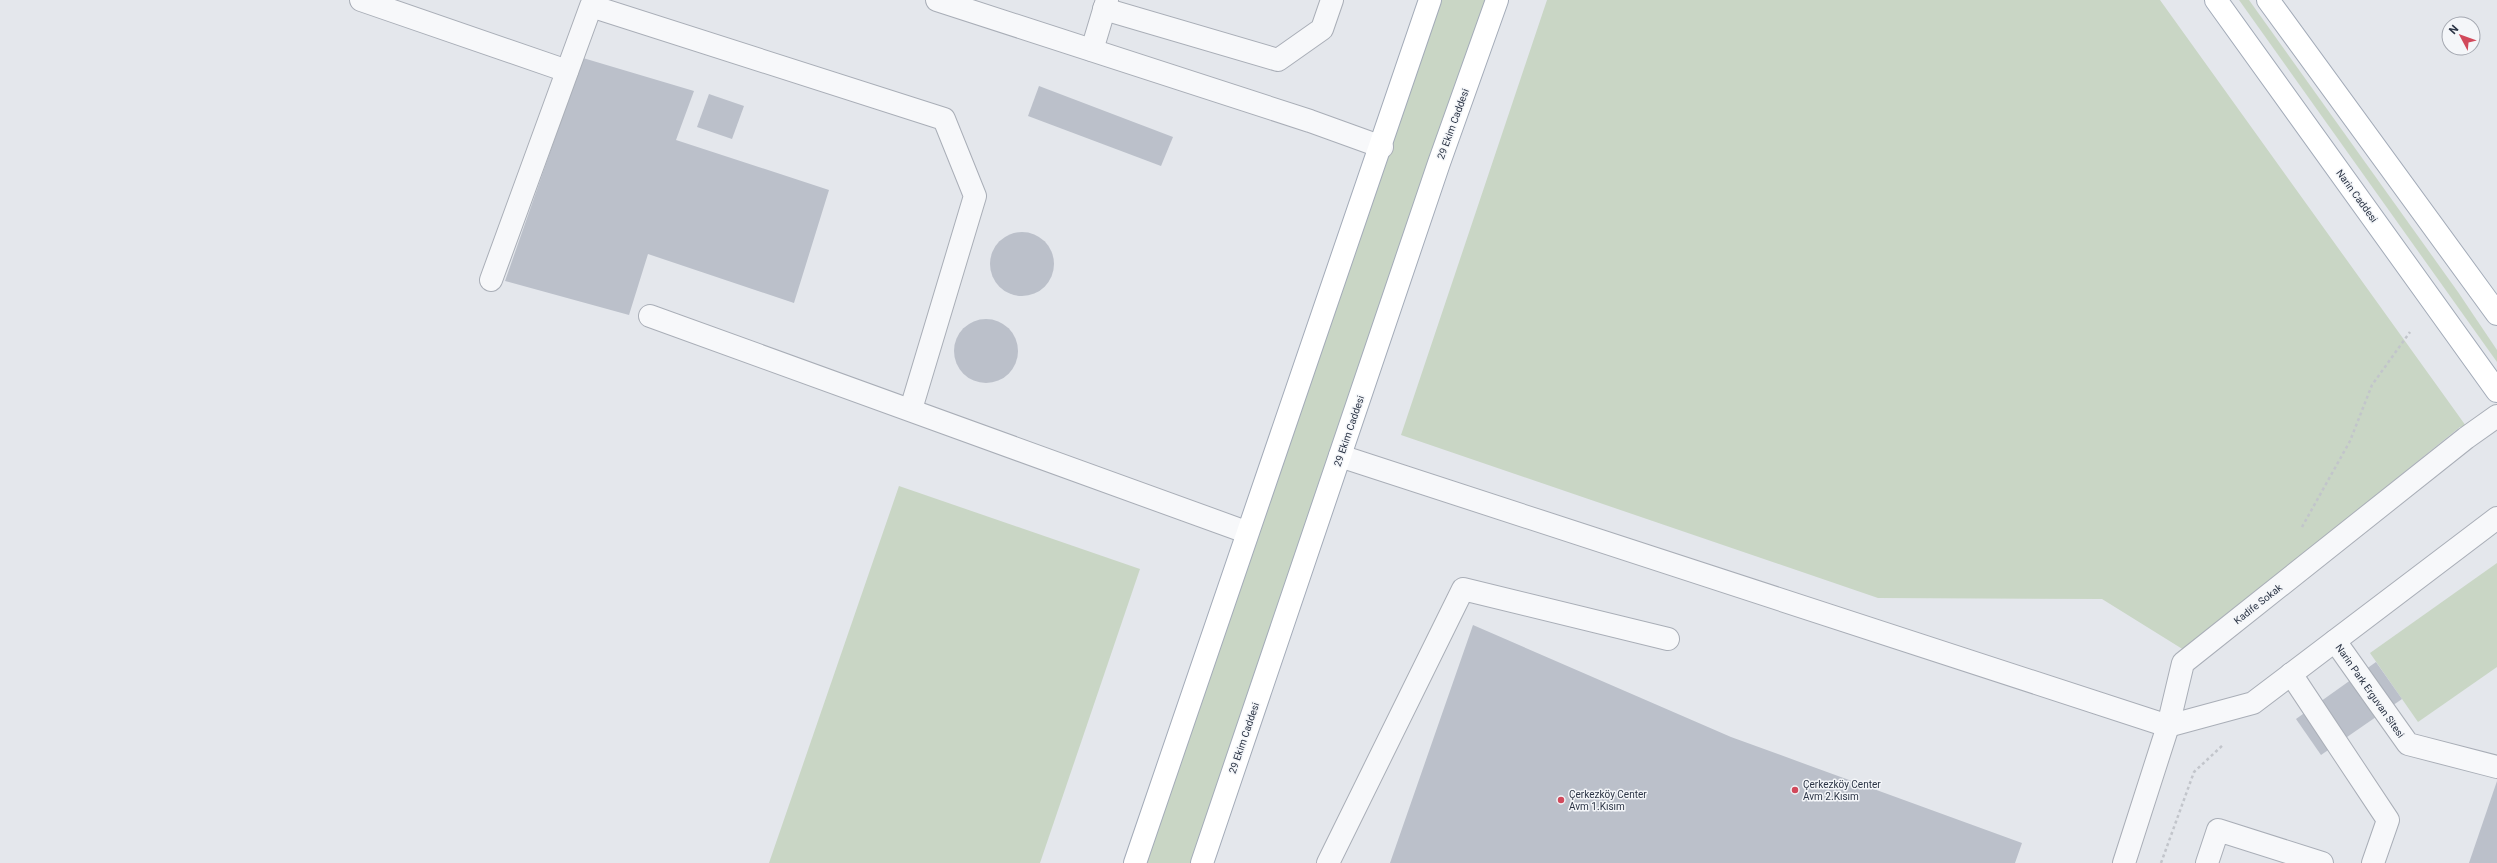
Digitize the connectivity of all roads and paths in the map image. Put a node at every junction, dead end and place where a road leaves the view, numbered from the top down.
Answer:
1 (361, 0) edge
2 (937, 0) edge
3 (1332, 0) edge
4 (1430, 0) edge
5 (1497, 0) edge
6 (2216, 0) edge
7 (2268, 0) edge
8 (1105, 4) edge
9 (1092, 50) junction
10 (567, 71) junction
11 (1382, 147) junction
12 (491, 280) dead end
13 (2497, 314) edge
14 (650, 316) dead end
15 (2410, 332) dead end
16 (2497, 391) edge
17 (911, 409) junction
18 (2497, 416) edge
19 (1340, 456) junction
20 (2497, 518) edge
21 (1246, 532) junction
22 (2291, 577) junction
23 (1668, 639) dead end
24 (2335, 641) junction
25 (2297, 682) junction
26 (2168, 726) junction
27 (2497, 767) edge
28 (1135, 863) edge
29 (1202, 863) edge
30 (1328, 863) edge
31 (2124, 863) edge
32 (2207, 863) edge
33 (2322, 863) edge
34 (2373, 863) edge

1 - 10 street
2 - 9 street
3 - 8 street
4 - 11 main road
5 - 19 main road, 29 Ekim Caddesi
6 - 16 main road, Narin Caddesi
7 - 13 main road
8 - 9 street
9 - 11 street
10 - 12 street
10 - 17 street
11 - 21 main road
14 - 17 street
15 - 22 path
17 - 21 street
18 - 22 street, Kadife Sokak
19 - 26 street
19 - 29 main road, 29 Ekim Caddesi
20 - 24 street
21 - 28 main road
22 - 26 street, Kadife Sokak
23 - 30 street
24 - 25 street
24 - 27 street, Narin Park Erguvan Sitesi
25 - 26 street
25 - 34 street
26 - 31 street, Kadife Sokak
32 - 33 street

